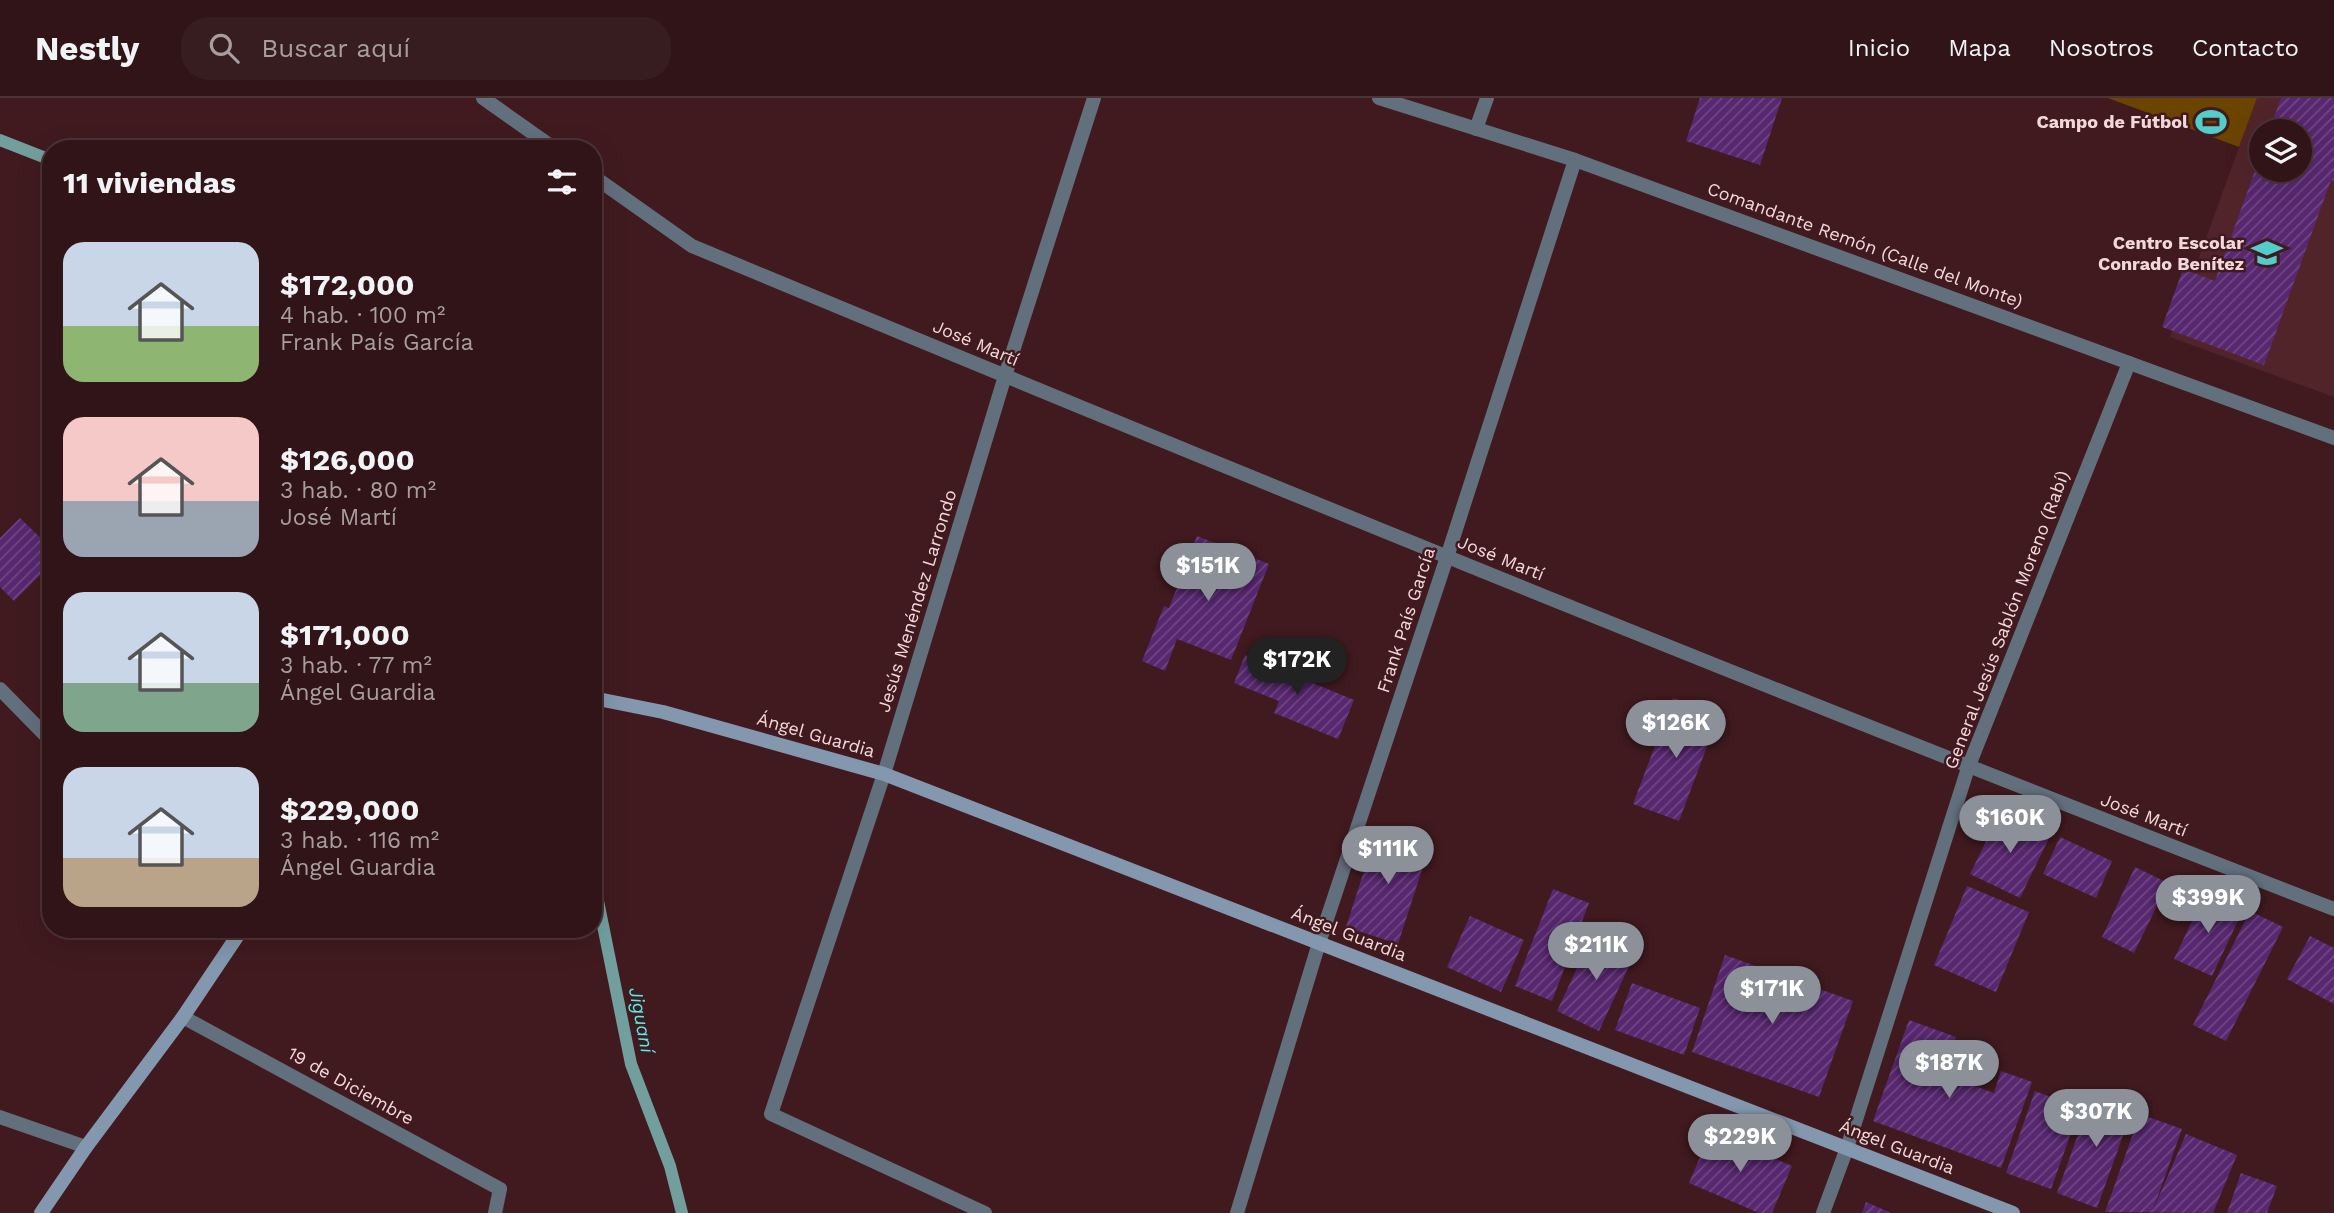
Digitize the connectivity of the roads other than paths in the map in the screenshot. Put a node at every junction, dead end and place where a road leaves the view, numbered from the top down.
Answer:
1 (483, 98) edge
2 (1094, 98) edge
3 (1379, 98) edge
4 (1487, 98) edge
5 (1476, 129) junction
6 (542, 140) edge
7 (1575, 160) junction
8 (602, 182) edge
9 (2129, 363) junction
10 (1005, 376) junction
11 (2334, 438) edge
12 (1447, 557) junction
13 (0, 689) edge
14 (602, 700) edge
15 (42, 732) edge
16 (1968, 768) junction
17 (884, 774) junction
18 (2334, 909) edge
19 (234, 938) edge
20 (1319, 943) junction
21 (183, 1017) junction
22 (0, 1118) edge
23 (86, 1147) junction
24 (1847, 1148) junction
25 (41, 1213) edge
26 (495, 1213) edge
27 (985, 1213) edge
28 (1237, 1213) edge
29 (1823, 1213) edge
30 (2013, 1213) edge

1 - 6 street
2 - 10 street, Jesús Menéndez Larrondo
3 - 5 street, Comandante Remón (Calle del Monte)
4 - 5 street
5 - 7 street, Comandante Remón (Calle del Monte)
7 - 9 street, Comandante Remón (Calle del Monte)
7 - 12 street, Frank País García
8 - 10 street, José Martí
9 - 11 street, Comandante Remón (Calle del Monte)
9 - 16 street, General Jesús Sablón Moreno (Rabí)
10 - 12 street, José Martí
10 - 17 street, Jesús Menéndez Larrondo
12 - 16 street, José Martí
12 - 20 street, Frank País García
13 - 15 street
14 - 17 main road, Ángel Guardia
16 - 18 street, José Martí
16 - 24 street, General Jesús Sablón Moreno (Rabí)
17 - 20 main road, Ángel Guardia
17 - 27 street, Jesús Menéndez Larrondo
19 - 21 main road
20 - 24 main road, Ángel Guardia
20 - 28 street, Frank País García
21 - 23 main road
21 - 26 street, 19 de Diciembre
22 - 23 street
23 - 25 main road
24 - 29 street, General Jesús Sablón Moreno (Rabí)
24 - 30 main road, Ángel Guardia

